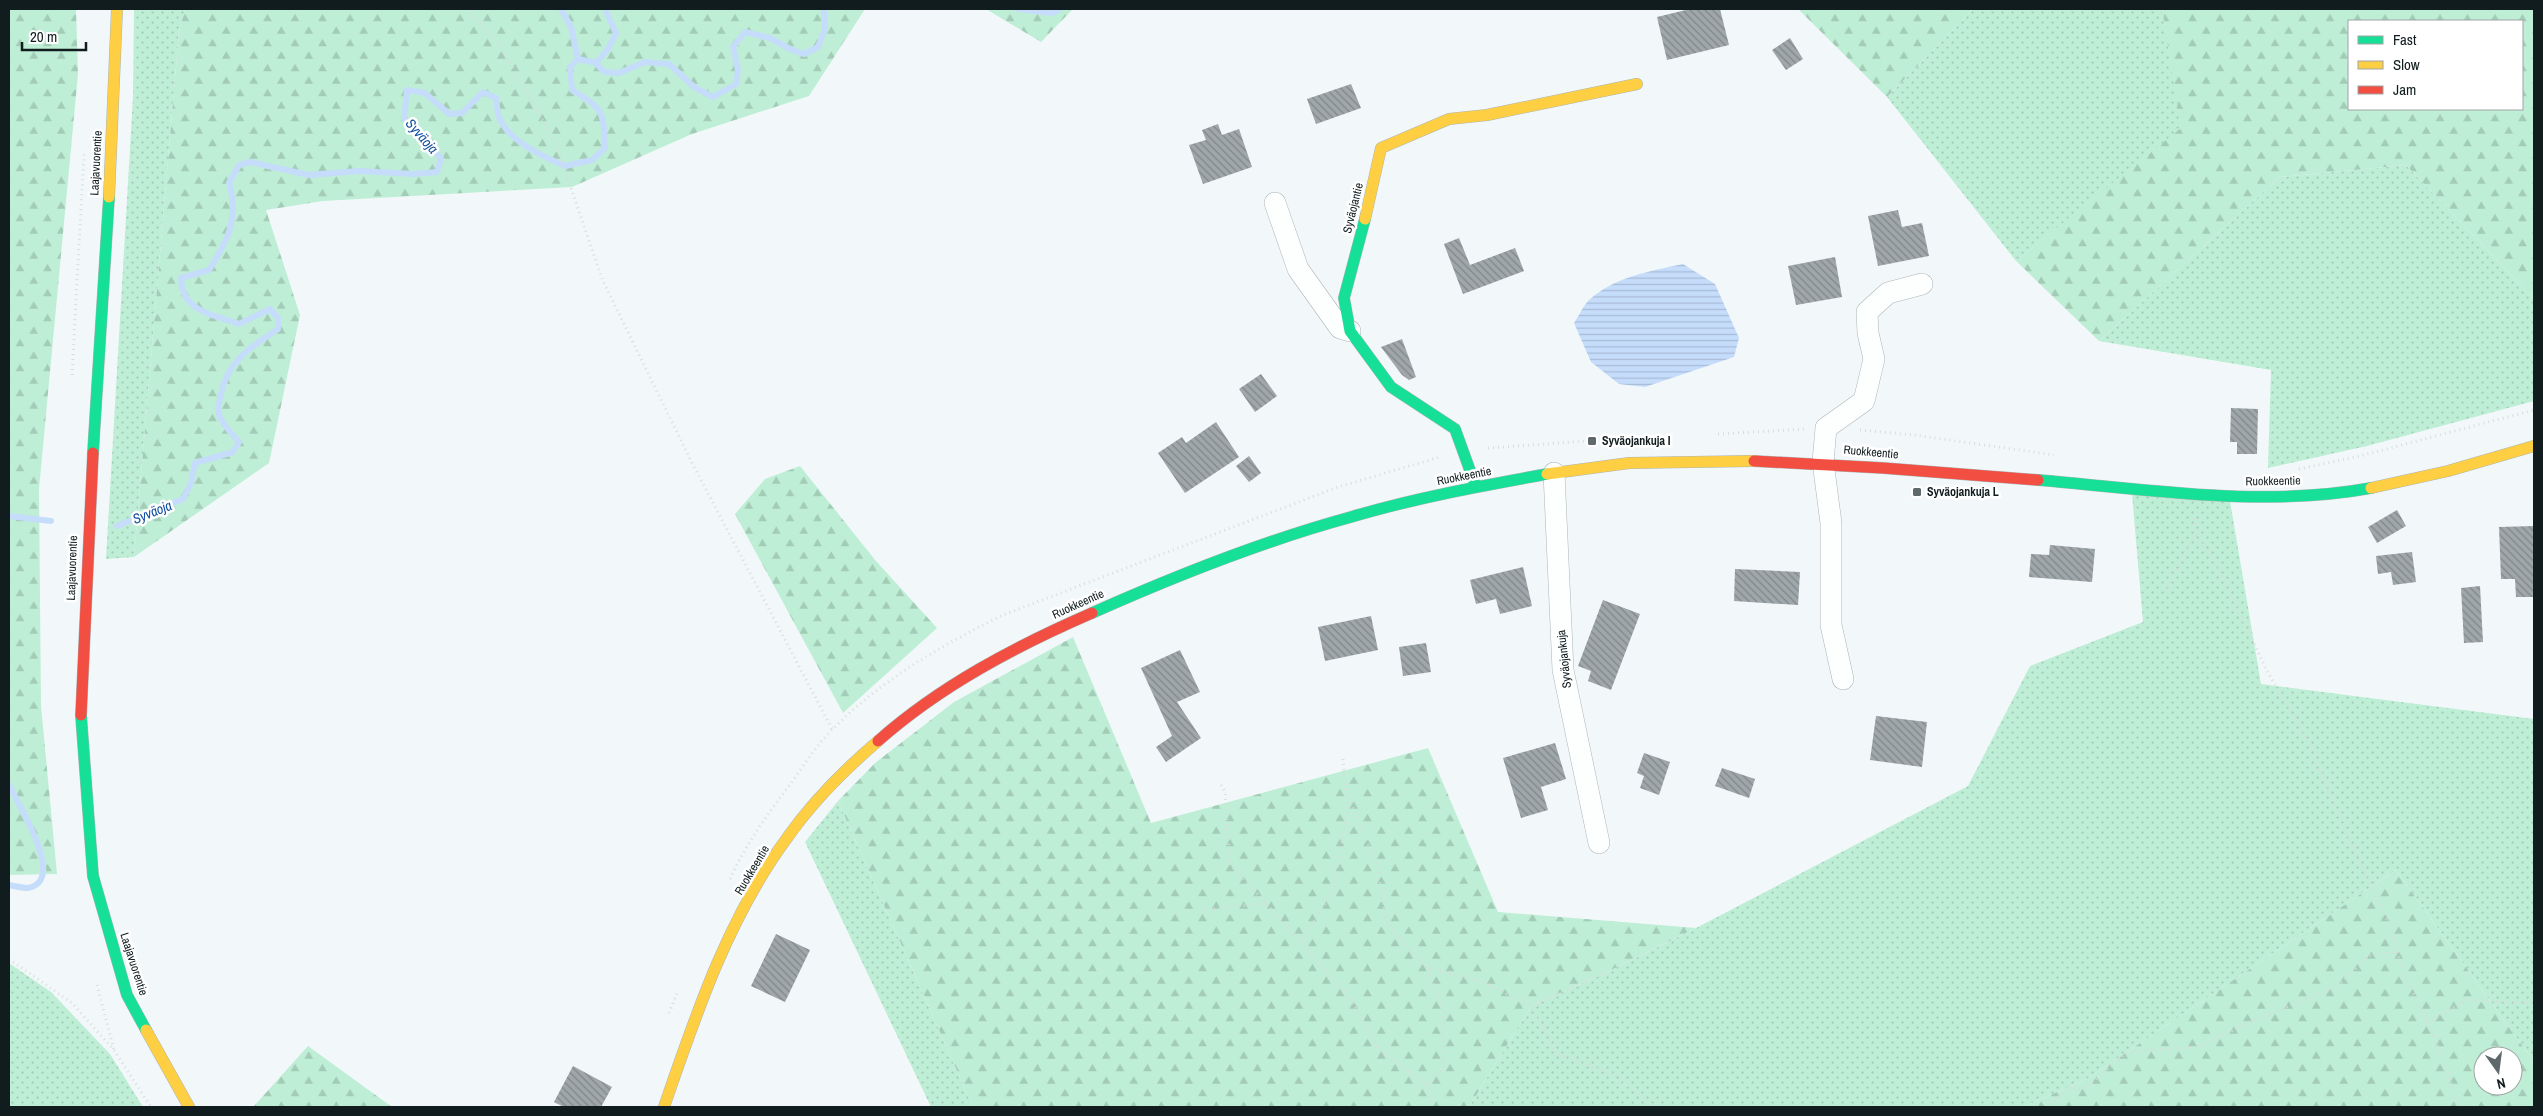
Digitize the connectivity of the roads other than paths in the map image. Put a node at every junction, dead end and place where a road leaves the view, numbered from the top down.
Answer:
1 (117, 9) edge
2 (1637, 84) dead end
3 (1276, 203) dead end
4 (1922, 284) dead end
5 (1350, 331) junction
6 (2534, 446) edge
7 (1824, 462) junction
8 (1554, 473) junction
9 (1476, 487) junction
10 (1843, 680) dead end
11 (1599, 843) dead end
12 (189, 1107) edge
13 (664, 1107) edge

1 - 12 street, Laajavuorentie
2 - 5 street, Syväojantie
3 - 5 street
4 - 7 street
5 - 9 street, Syväojantie
6 - 7 street, Ruokkeentie
7 - 8 street, Ruokkeentie
7 - 10 street
8 - 9 street, Ruokkeentie
8 - 11 street, Syväojankuja
9 - 13 street, Ruokkeentie

